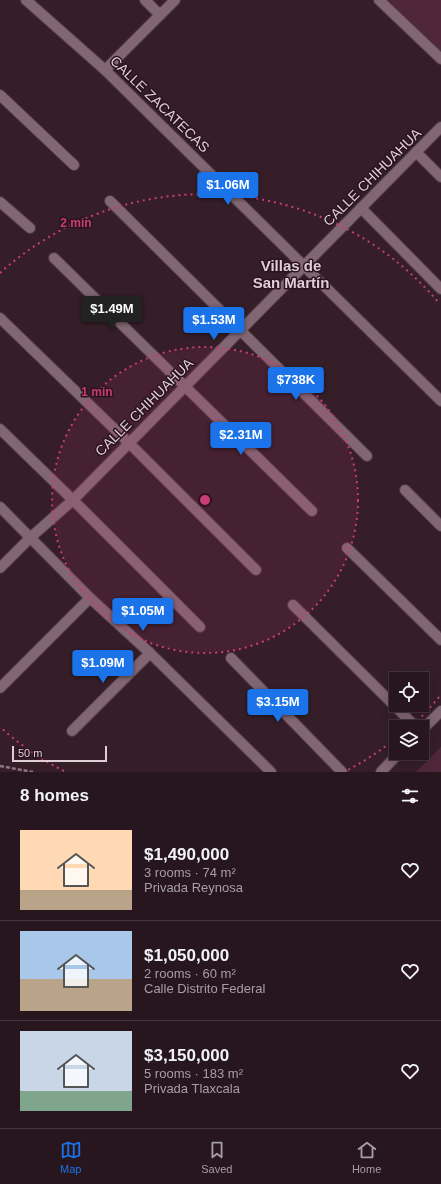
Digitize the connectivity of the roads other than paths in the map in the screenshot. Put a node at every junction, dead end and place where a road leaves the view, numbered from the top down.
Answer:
1 (26, 0) edge
2 (146, 0) edge
3 (175, 0) edge
4 (379, 0) edge
5 (160, 15) junction
6 (441, 59) edge
7 (105, 70) junction
8 (0, 95) edge
9 (441, 127) edge
10 (416, 152) junction
11 (74, 165) dead end
12 (441, 177) edge
13 (110, 201) dead end
14 (0, 202) edge
15 (361, 208) junction
16 (30, 228) dead end
17 (54, 258) dead end
18 (304, 266) junction
19 (441, 289) edge
20 (0, 318) edge
21 (240, 330) junction
22 (185, 386) junction
23 (441, 401) edge
24 (0, 429) edge
25 (129, 443) junction
26 (367, 456) dead end
27 (405, 490) dead end
28 (73, 500) junction
29 (0, 507) edge
30 (312, 511) dead end
31 (441, 526) edge
32 (31, 537) junction
33 (347, 548) dead end
34 (0, 568) edge
35 (256, 570) dead end
36 (90, 598) junction
37 (293, 605) dead end
38 (200, 627) dead end
39 (441, 640) edge
40 (150, 653) junction
41 (231, 658) dead end
42 (0, 688) edge
43 (441, 710) edge
44 (409, 720) edge
45 (429, 723) edge
46 (72, 731) dead end
47 (392, 760) edge
48 (271, 772) edge
49 (342, 772) edge
50 (380, 772) edge

1 - 7 street, CALLE ZACATECAS
2 - 5 street
3 - 5 street
4 - 6 street
5 - 7 street
7 - 18 street, CALLE ZACATECAS
8 - 11 street
9 - 10 street, CALLE CHIHUAHUA
10 - 12 street
10 - 15 street, CALLE CHIHUAHUA
13 - 21 street
14 - 16 street
15 - 18 street, CALLE CHIHUAHUA
15 - 19 street
17 - 22 street
18 - 21 street, CALLE CHIHUAHUA
18 - 23 street, CALLE ZACATECAS
20 - 25 street
21 - 22 street, CALLE CHIHUAHUA
21 - 26 street
22 - 25 street, CALLE CHIHUAHUA
22 - 30 street
24 - 28 street
25 - 28 street, CALLE CHIHUAHUA
25 - 35 street
27 - 31 street
28 - 32 street, CALLE CHIHUAHUA
28 - 38 street
29 - 32 street
32 - 34 street, CALLE CHIHUAHUA
32 - 36 street
33 - 39 street
36 - 40 street
36 - 42 street
37 - 44 street
40 - 46 street
40 - 48 street
41 - 49 street
43 - 45 street
47 - 50 street

